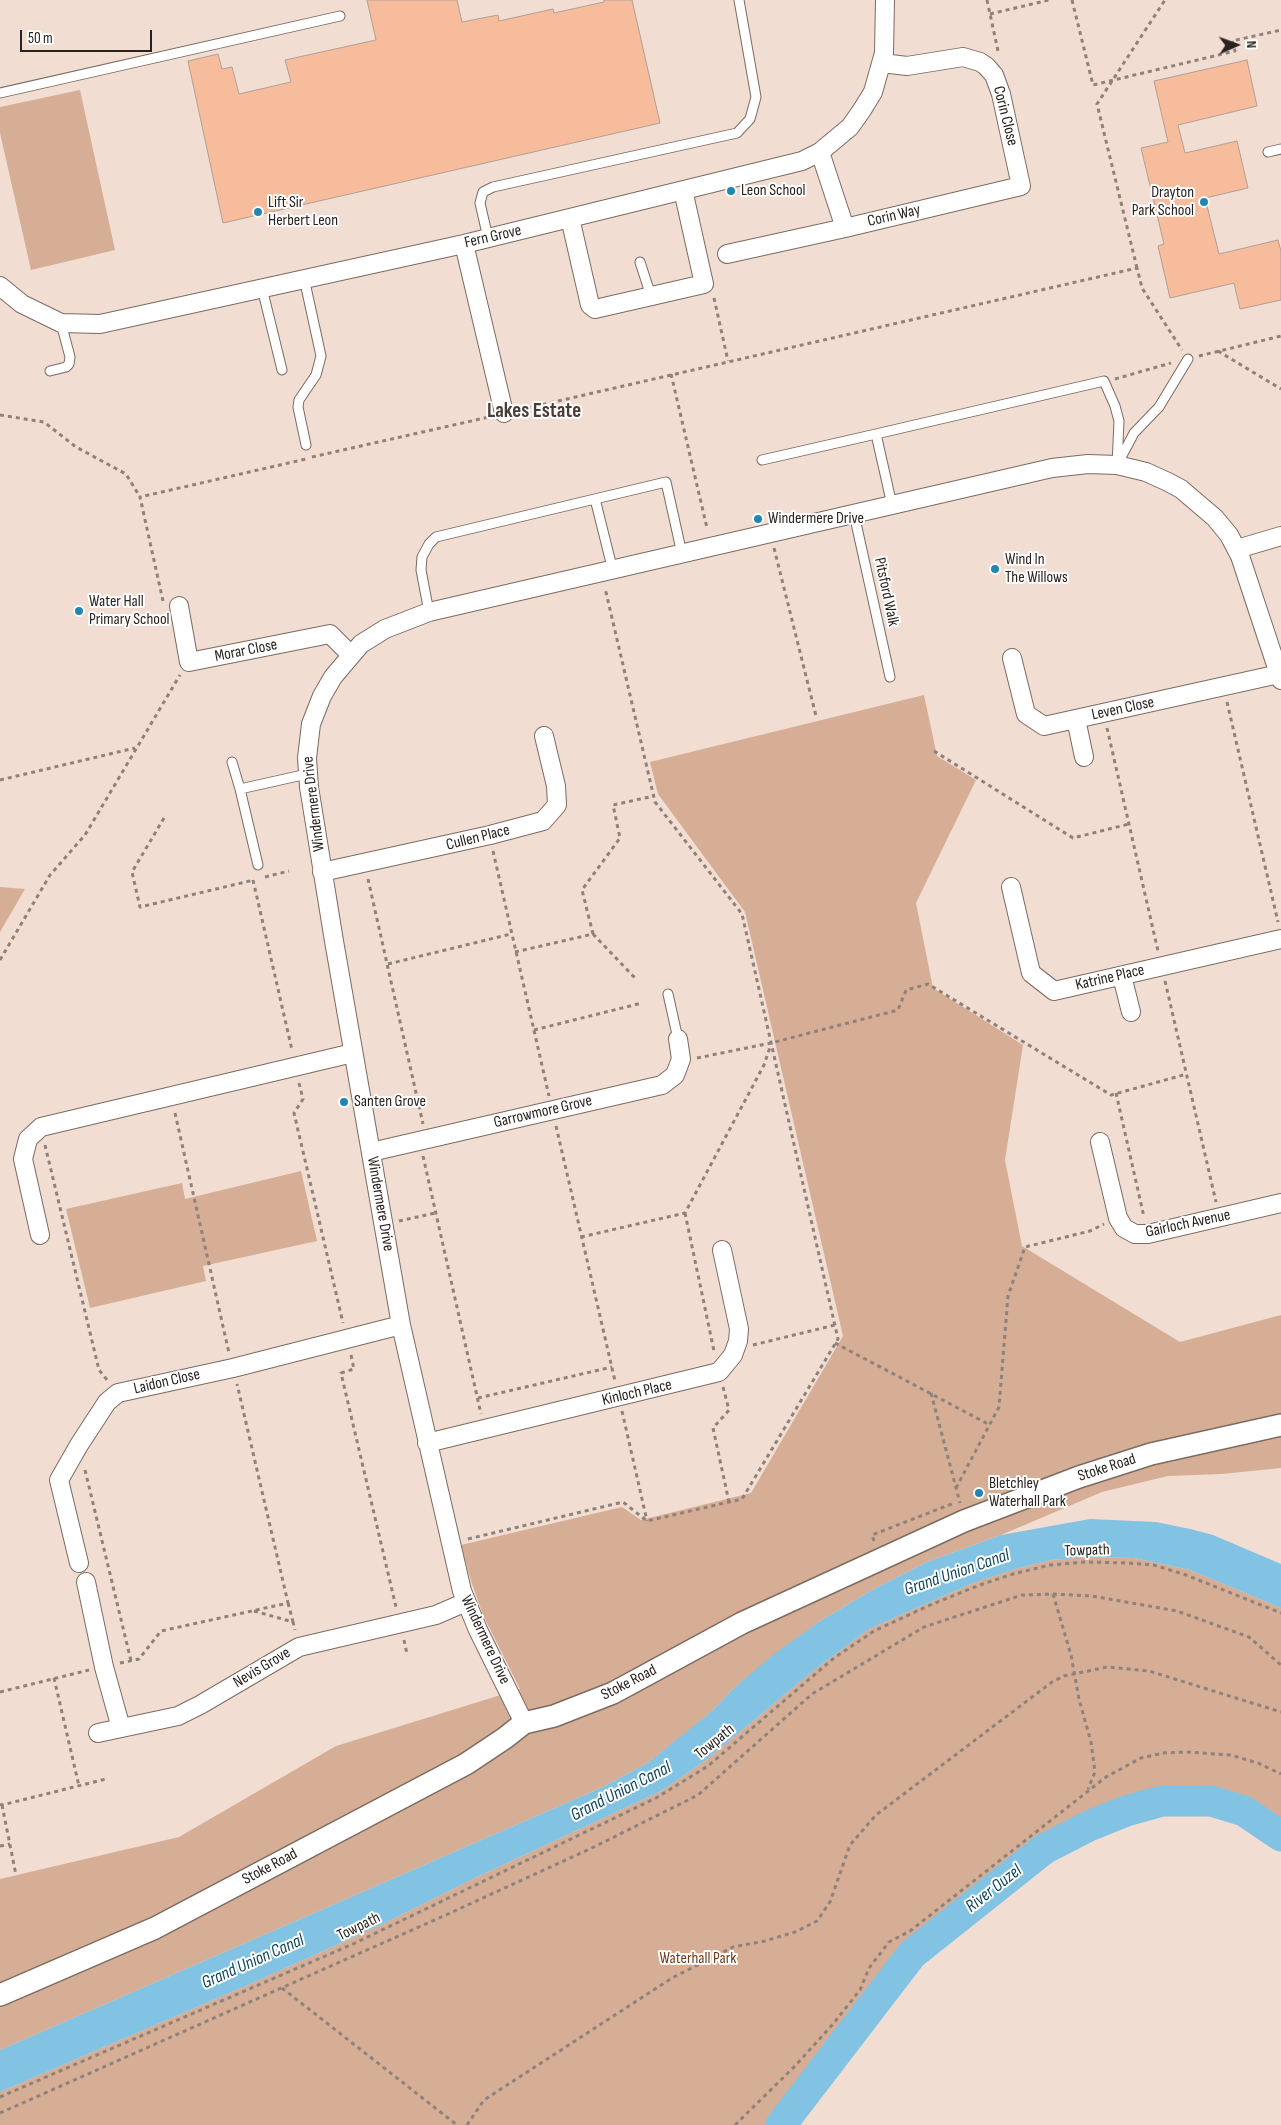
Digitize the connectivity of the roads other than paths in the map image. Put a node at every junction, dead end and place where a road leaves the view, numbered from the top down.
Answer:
1 (739, 0) edge
2 (885, 0) edge
3 (340, 16) dead end
4 (882, 63) junction
5 (0, 93) edge
6 (1281, 150) edge
7 (820, 152) junction
8 (1268, 152) dead end
9 (1021, 186) joint
10 (683, 190) junction
11 (570, 218) junction
12 (844, 228) junction
13 (488, 238) junction
14 (464, 244) junction
15 (727, 254) dead end
16 (640, 262) dead end
17 (304, 278) junction
18 (0, 286) edge
19 (262, 288) junction
20 (651, 296) junction
21 (62, 323) junction
22 (1188, 359) road end
23 (282, 370) dead end
24 (50, 371) dead end
25 (504, 413) road end
26 (876, 434) junction
27 (306, 445) dead end
28 (762, 460) dead end
29 (1116, 465) junction
30 (595, 499) junction
31 (892, 505) junction
32 (854, 514) junction
33 (1281, 536) edge
34 (1237, 549) junction
35 (682, 554) junction
36 (607, 572) junction
37 (172, 608) road end
38 (430, 612) junction
39 (351, 655) junction
40 (1012, 658) dead end
41 (890, 677) dead end
42 (1280, 677) edge
43 (1076, 719) junction
44 (544, 736) dead end
45 (1084, 757) dead end
46 (232, 762) dead end
47 (307, 774) junction
48 (240, 790) junction
49 (258, 865) dead end
50 (322, 872) junction
51 (1012, 887) dead end
52 (1280, 932) edge
53 (1122, 976) junction
54 (668, 994) dead end
55 (1131, 1012) dead end
56 (678, 1039) joint
57 (353, 1053) junction
58 (1100, 1142) dead end
59 (371, 1152) junction
60 (1281, 1202) edge
61 (40, 1235) dead end
62 (722, 1250) dead end
63 (401, 1325) junction
64 (1281, 1425) edge
65 (427, 1443) junction
66 (79, 1563) dead end
67 (86, 1582) dead end
68 (466, 1602) junction
69 (524, 1722) junction
70 (121, 1728) junction
71 (98, 1733) dead end
72 (0, 1995) edge

1 - 13 lane
2 - 4 street, Fern Grove
3 - 5 lane
4 - 7 street, Fern Grove
4 - 9 street, Corin Close
6 - 8 lane
7 - 10 street, Fern Grove
7 - 12 street, Corin Way
9 - 12 street, Corin Way
10 - 11 street, Fern Grove
10 - 20 street
11 - 13 street, Fern Grove
11 - 20 street
12 - 15 street
13 - 14 street, Fern Grove
14 - 17 street, Fern Grove
14 - 25 street
16 - 20 lane
17 - 19 street, Fern Grove
17 - 27 lane
18 - 21 street, Fern Grove
19 - 21 street, Fern Grove
19 - 23 lane
21 - 24 lane
22 - 29 lane
26 - 28 lane
26 - 29 lane
26 - 31 lane
29 - 31 street, Windermere Drive
29 - 34 street, Windermere Drive
30 - 35 lane
30 - 36 lane
30 - 38 lane
31 - 32 street, Windermere Drive
32 - 35 street, Windermere Drive
32 - 41 lane, Pitsford Walk
33 - 34 street
34 - 42 street, Windermere Drive
35 - 36 street, Windermere Drive
36 - 38 street, Windermere Drive
37 - 39 street, Morar Close
38 - 39 street, Windermere Drive
39 - 47 street, Windermere Drive
40 - 43 street, Leven Close
42 - 43 street, Leven Close
43 - 45 street
44 - 50 street, Cullen Place
46 - 48 lane
47 - 48 lane
47 - 50 street, Windermere Drive
48 - 49 lane
50 - 57 street, Windermere Drive
51 - 53 street, Katrine Place
52 - 53 street, Katrine Place
53 - 55 street
54 - 56 lane
56 - 59 street, Garrowmore Grove
57 - 59 street, Windermere Drive
57 - 61 street
58 - 60 street, Gairloch Avenue
59 - 63 street, Windermere Drive
62 - 65 street, Kinloch Place
63 - 65 street, Windermere Drive
63 - 66 street, Laidon Close
64 - 69 street, Stoke Road
65 - 68 street, Windermere Drive
67 - 70 street
68 - 69 street, Windermere Drive
68 - 70 street, Nevis Grove
69 - 72 street, Stoke Road
70 - 71 street, Nevis Grove

